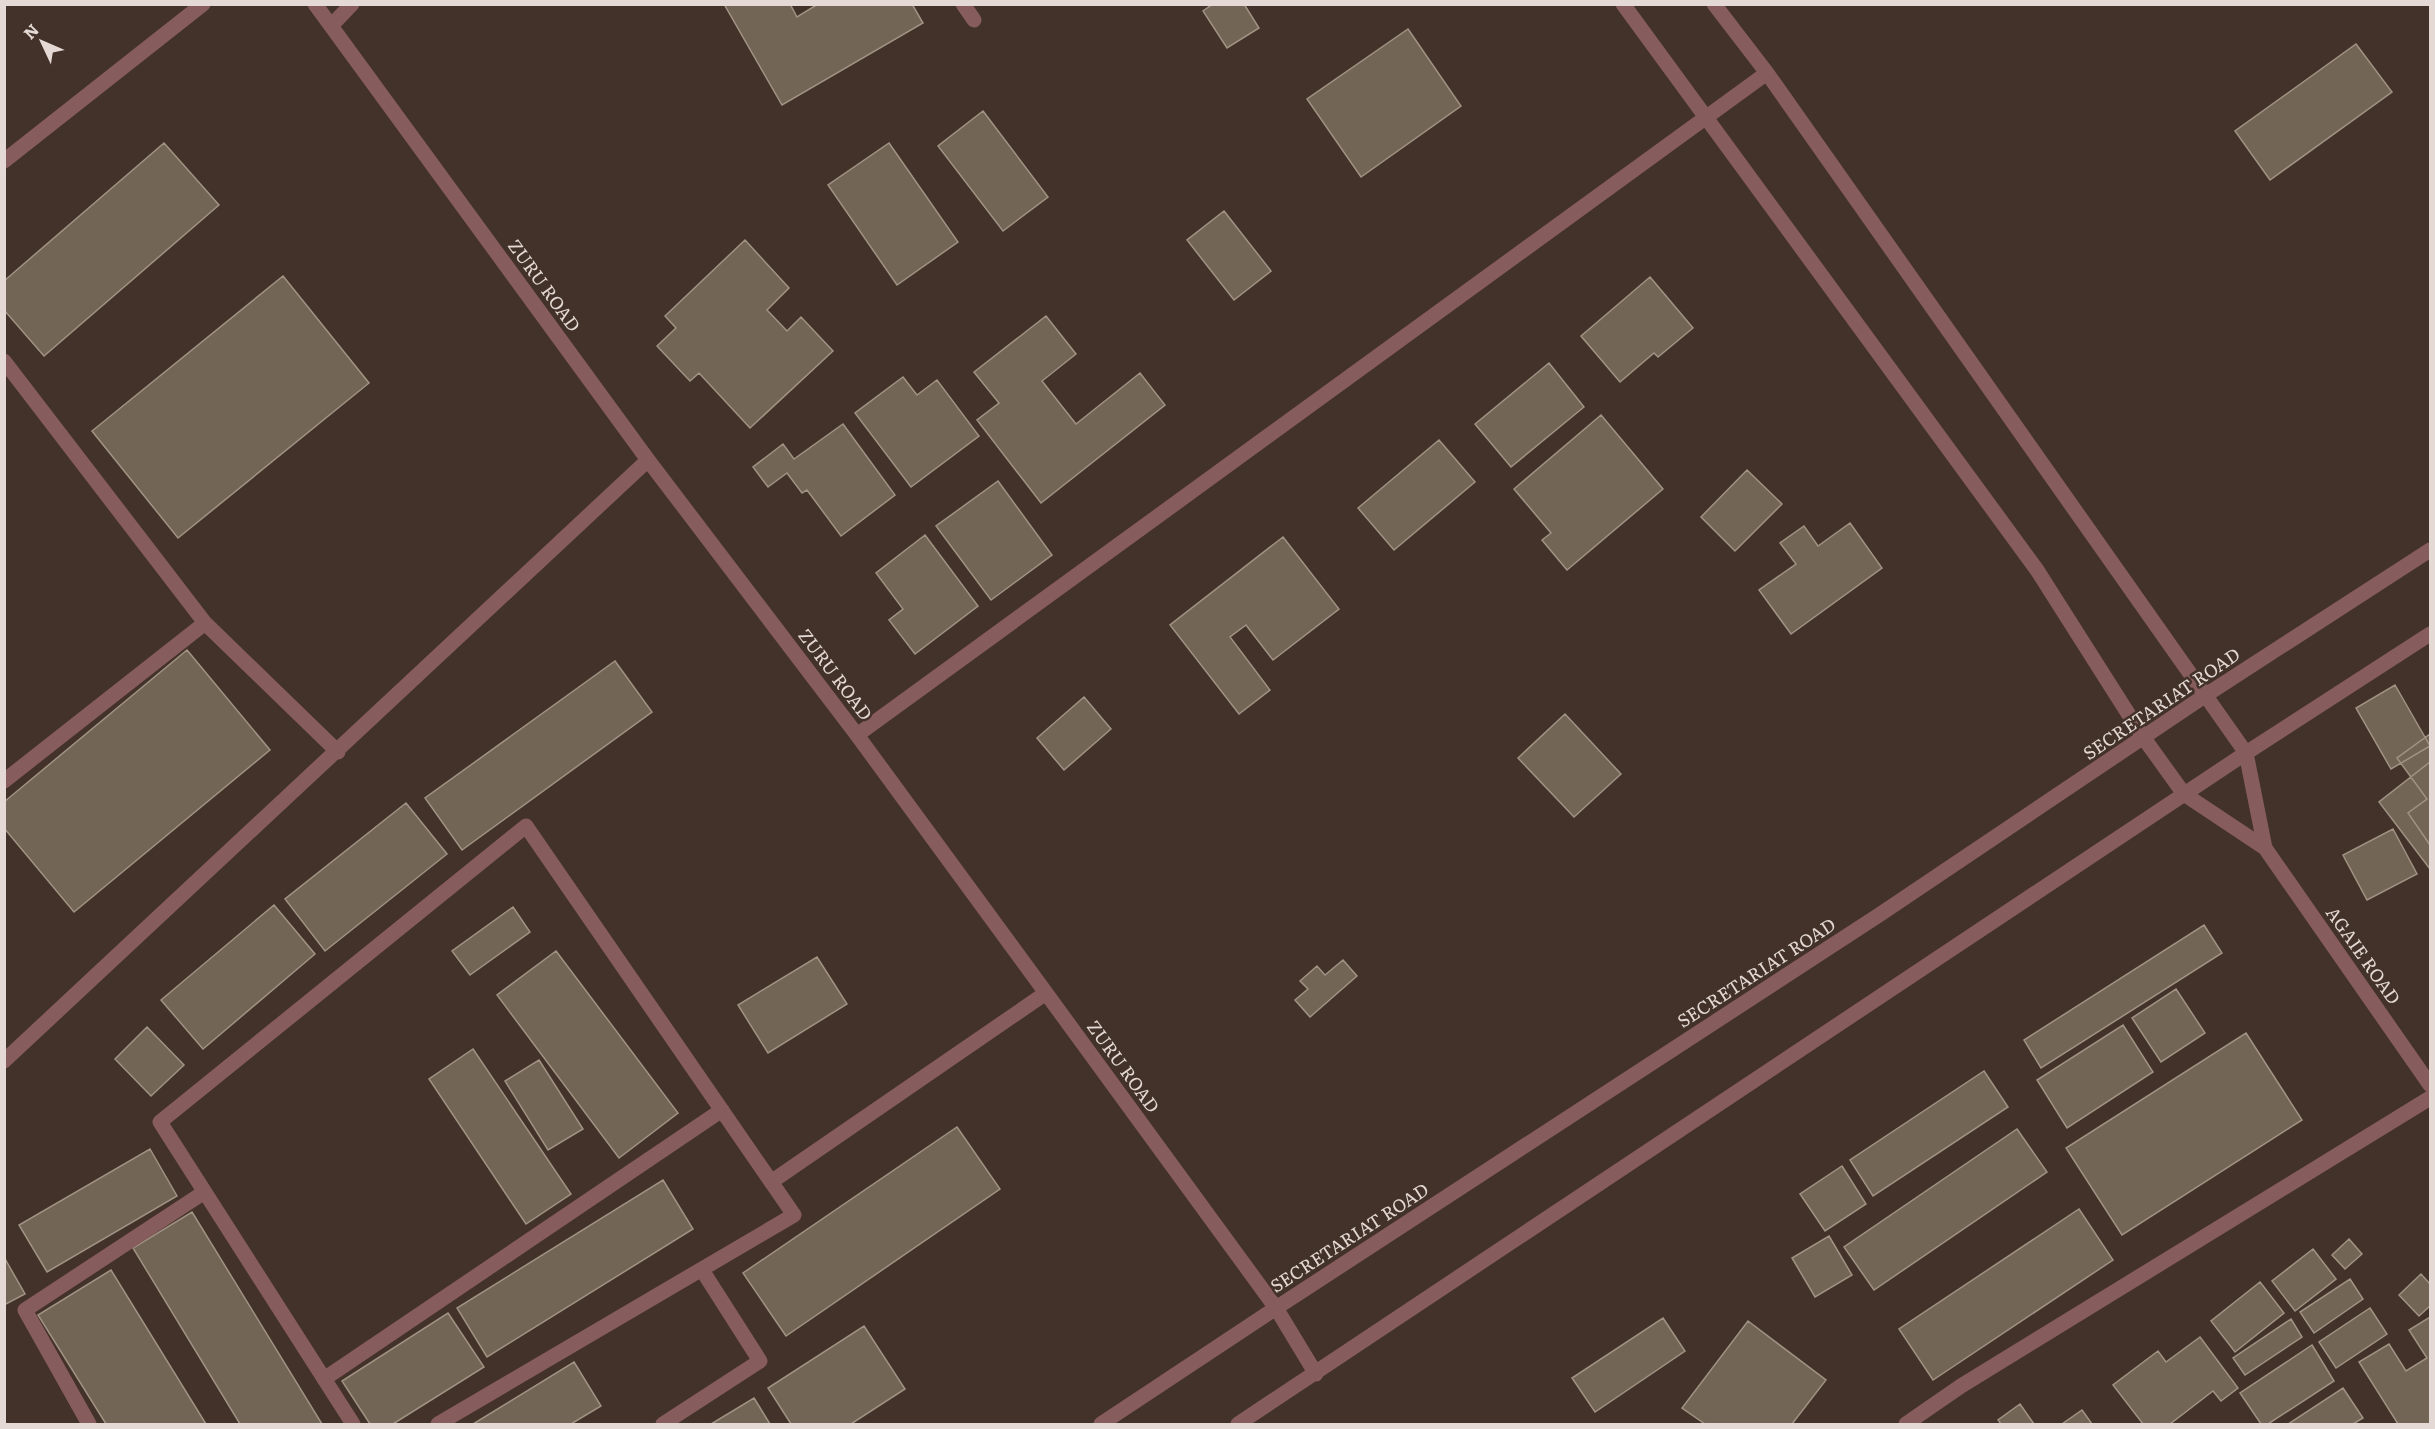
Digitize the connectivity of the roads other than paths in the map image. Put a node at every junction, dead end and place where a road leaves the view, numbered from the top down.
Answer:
1 (203, 4) edge
2 (315, 4) edge
3 (352, 4) edge
4 (963, 4) edge
5 (1623, 4) edge
6 (1714, 4) edge
7 (974, 21) dead end
8 (332, 26) junction
9 (1767, 73) junction
10 (1708, 118) junction
11 (4, 160) edge
12 (4, 361) edge
13 (648, 460) junction
14 (2430, 550) edge
15 (206, 623) junction
16 (2430, 634) edge
17 (2206, 694) junction
18 (857, 735) junction
19 (2144, 737) junction
20 (338, 752) junction
21 (2246, 753) junction
22 (4, 781) edge
23 (2184, 794) junction
24 (2265, 848) junction
25 (1046, 993) junction
26 (4, 1061) edge
27 (2430, 1085) edge
28 (2430, 1098) edge
29 (722, 1110) junction
30 (771, 1182) junction
31 (203, 1193) junction
32 (702, 1270) junction
33 (1276, 1308) junction
34 (1317, 1374) junction
35 (324, 1379) junction
36 (89, 1425) edge
37 (353, 1425) edge
38 (438, 1425) edge
39 (663, 1425) edge
40 (1101, 1425) edge
41 (1238, 1425) edge
42 (1906, 1425) edge

1 - 11 street
2 - 8 street, ZURU ROAD
3 - 8 street
4 - 7 street
5 - 10 street
6 - 9 street
8 - 13 street, ZURU ROAD
9 - 10 street
9 - 17 street
10 - 18 street
10 - 19 street
12 - 15 street
13 - 18 street, ZURU ROAD
13 - 20 street
14 - 17 street, SECRETARIAT ROAD
15 - 20 street
15 - 22 street
16 - 21 street
17 - 19 street, SECRETARIAT ROAD
17 - 21 street
18 - 25 street, ZURU ROAD
19 - 23 street
19 - 33 street, SECRETARIAT ROAD
20 - 26 street
21 - 23 street
21 - 24 street
23 - 24 street
23 - 34 street
24 - 27 street, AGAIE ROAD
25 - 30 street
25 - 33 street, ZURU ROAD
28 - 42 street
29 - 30 street
29 - 31 street
29 - 35 street
30 - 32 street
31 - 35 street
31 - 36 street
32 - 38 street
32 - 39 street
33 - 34 street, ZURU ROAD
33 - 40 street, SECRETARIAT ROAD
34 - 41 street
35 - 37 street

